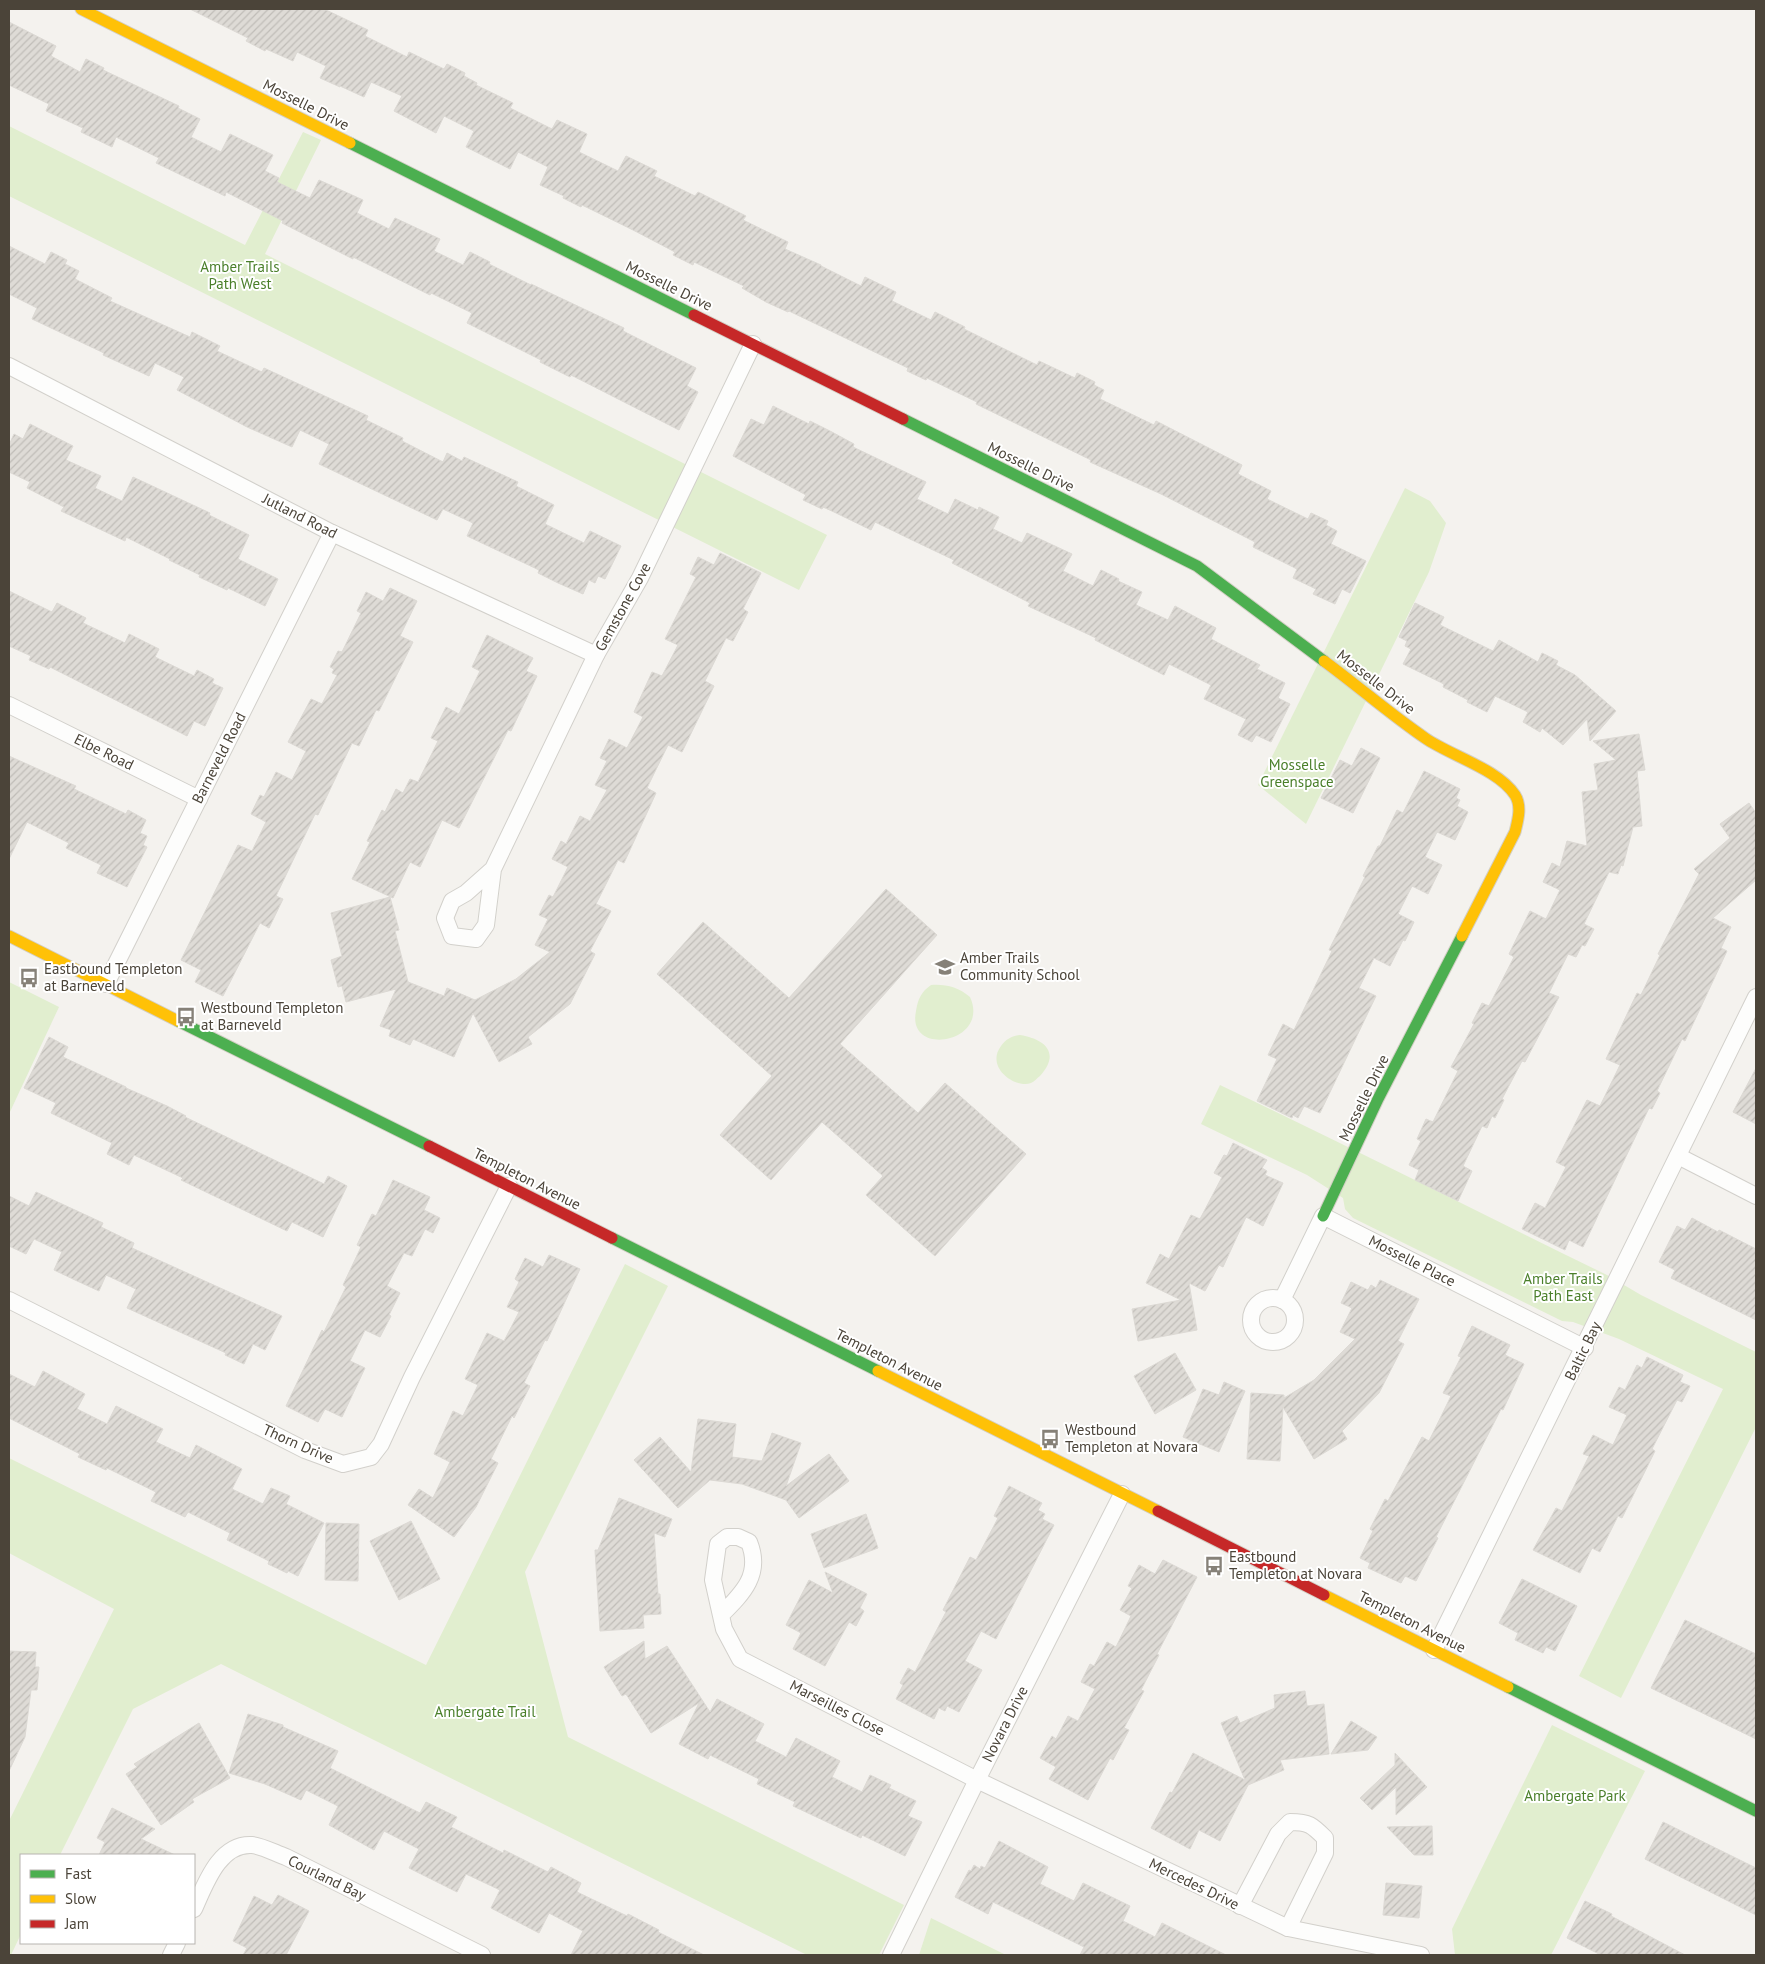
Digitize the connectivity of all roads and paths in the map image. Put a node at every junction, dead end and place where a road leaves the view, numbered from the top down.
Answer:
1 (81, 9) edge
2 (753, 344) junction
3 (9, 366) edge
4 (332, 533) junction
5 (596, 655) junction
6 (9, 705) edge
7 (199, 799) junction
8 (492, 870) dead end
9 (9, 936) edge
10 (106, 984) junction
11 (1756, 997) edge
12 (1678, 1156) junction
13 (509, 1186) junction
14 (1756, 1196) edge
15 (1323, 1216) junction
16 (9, 1300) edge
17 (1282, 1300) dead end
18 (1585, 1348) junction
19 (1122, 1494) junction
20 (722, 1614) dead end
21 (1434, 1650) junction
22 (977, 1780) junction
23 (1756, 1811) edge
24 (195, 1906) edge
25 (1240, 1906) junction
26 (1288, 1928) junction
27 (176, 1944) edge
28 (170, 1955) edge
29 (482, 1955) edge
30 (891, 1955) edge
31 (1421, 1955) edge

1 - 2 street, Mosselle Drive
2 - 5 street, Gemstone Cove
2 - 15 street, Mosselle Drive
3 - 4 street, Jutland Road
4 - 5 street, Jutland Road
4 - 7 street, Barneveld Road
5 - 8 street, Gemstone Cove
6 - 7 street, Elbe Road
7 - 10 street, Barneveld Road
9 - 10 street, Templeton Avenue
10 - 13 street, Templeton Avenue
11 - 12 street, Baltic Bay
12 - 14 street
12 - 18 street, Baltic Bay
13 - 16 street, Thorn Drive
13 - 19 street, Templeton Avenue
15 - 17 street
15 - 18 street, Mosselle Place
18 - 21 street, Baltic Bay
19 - 21 street, Templeton Avenue
19 - 22 street, Novara Drive
20 - 22 street, Marseilles Close
21 - 23 street, Templeton Avenue
22 - 25 street, Mercedes Drive
22 - 30 street, Novara Drive
24 - 29 street, Courland Bay
25 - 26 street, Mercedes Drive
25 - 26 street
26 - 31 street, Mercedes Drive
27 - 28 street

